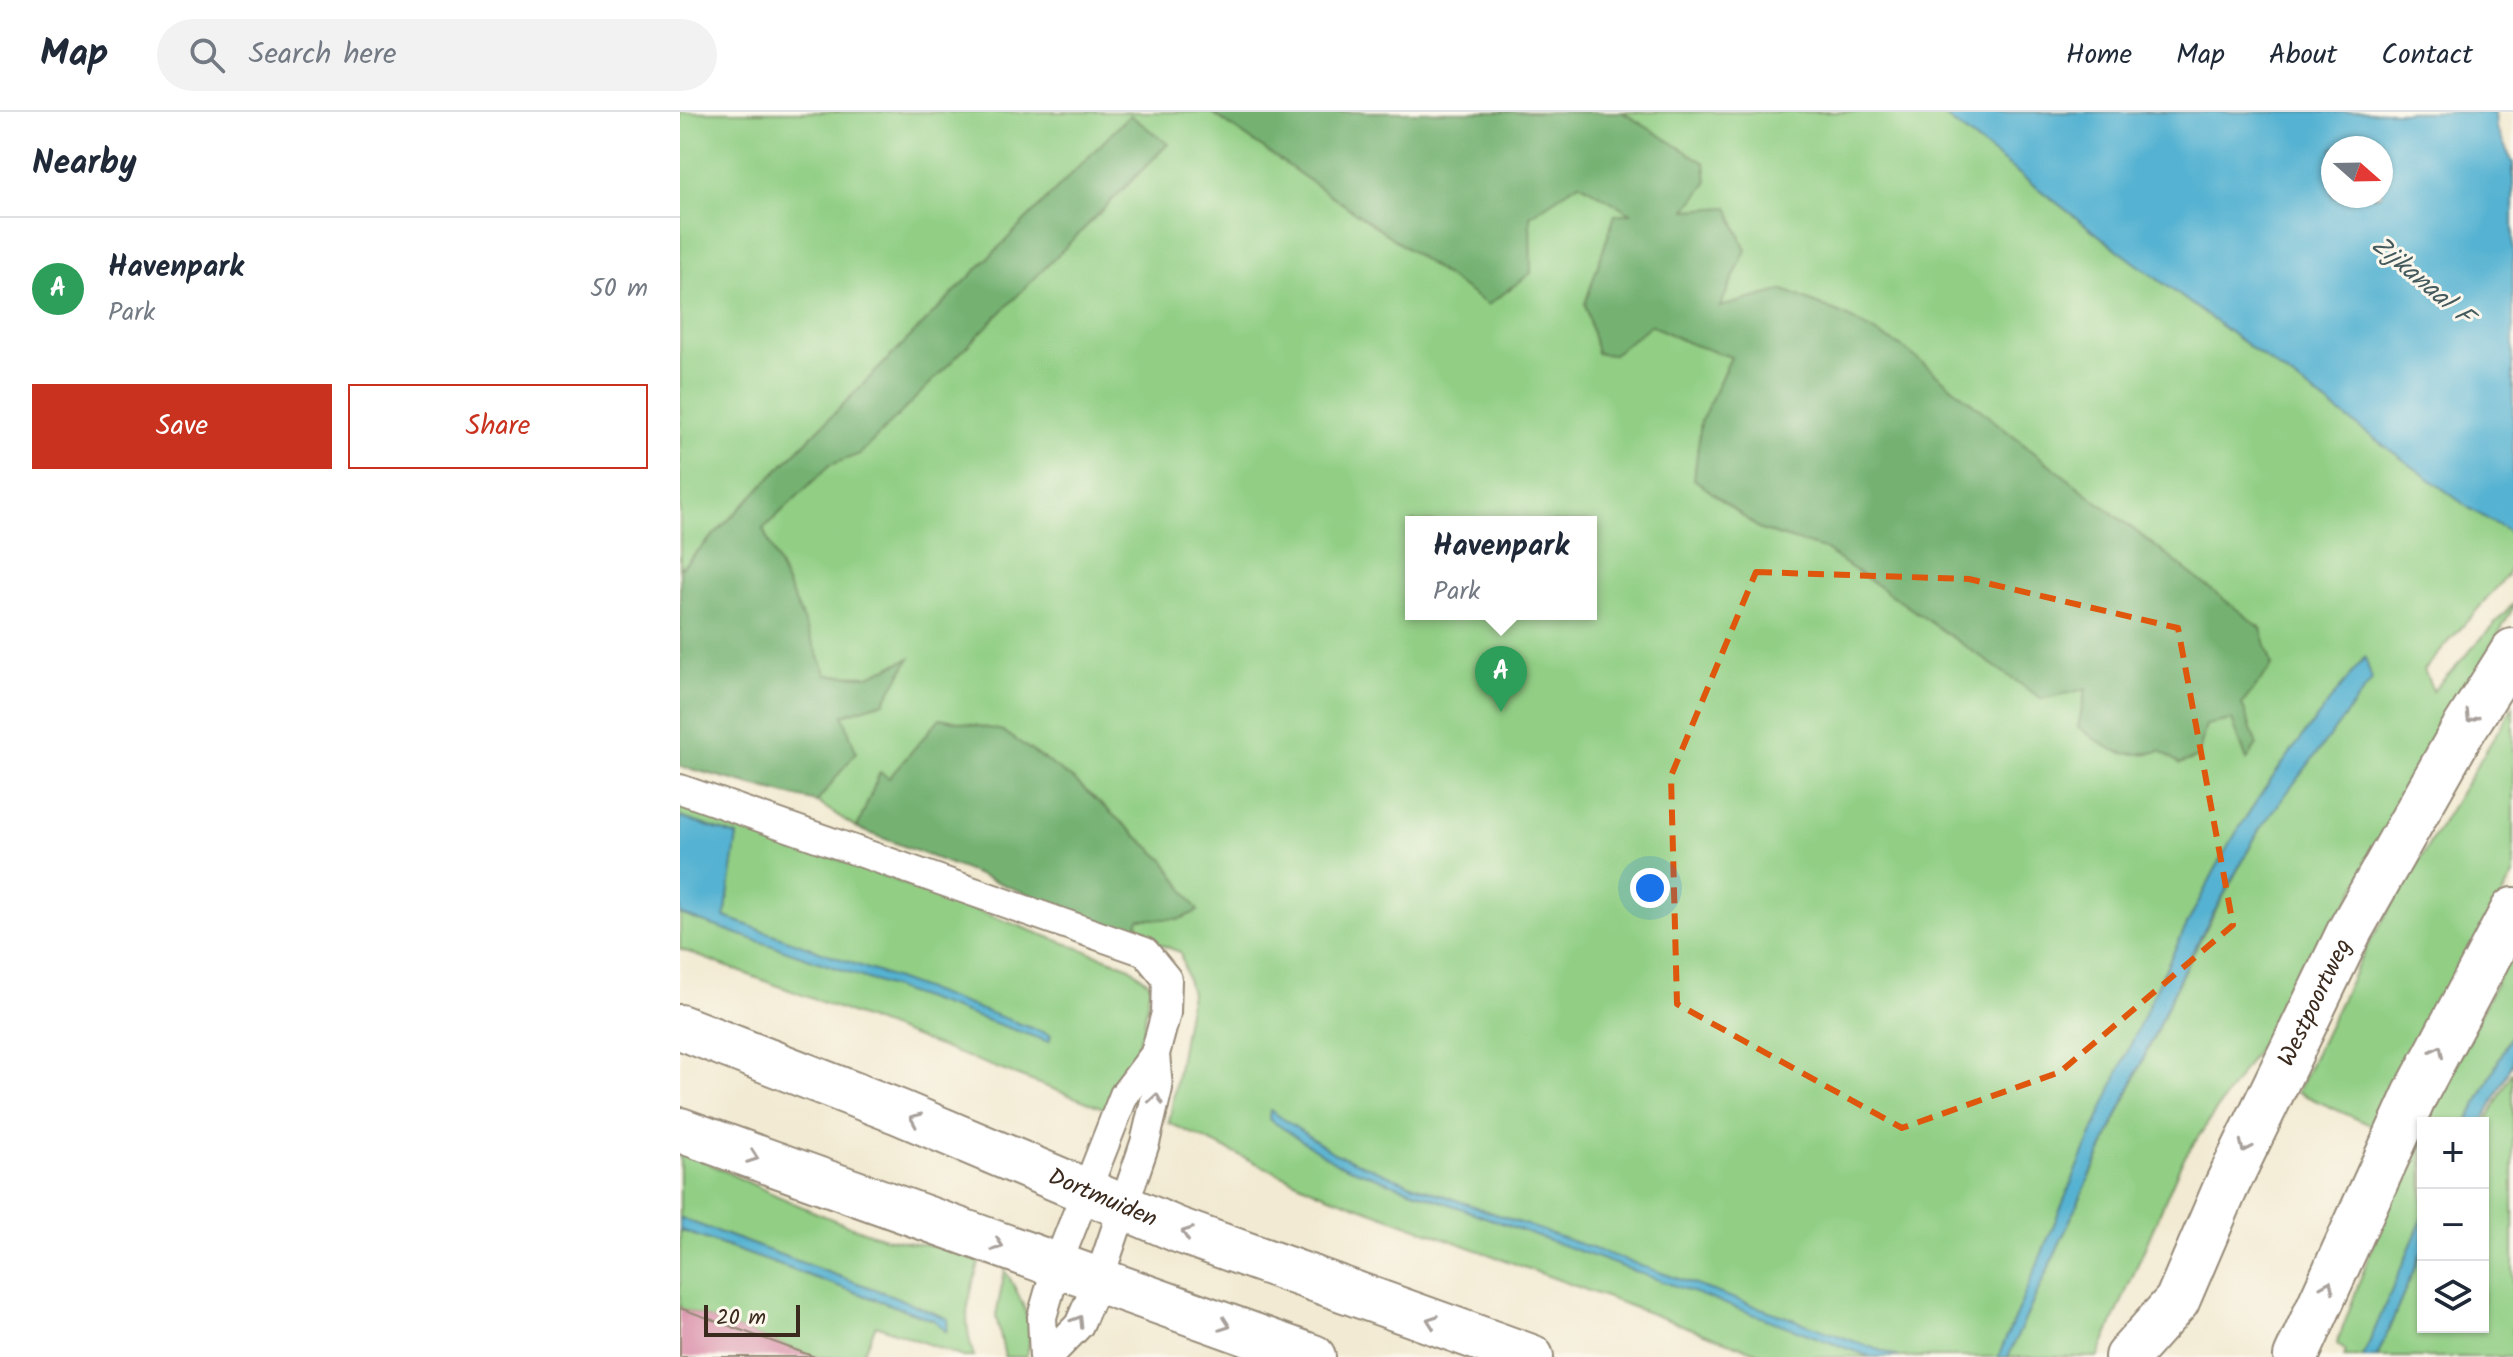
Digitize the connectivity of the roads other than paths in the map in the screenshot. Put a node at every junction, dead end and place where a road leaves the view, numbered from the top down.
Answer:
1 (2513, 651) edge
2 (680, 789) edge
3 (2513, 910) edge
4 (680, 1027) edge
5 (1155, 1054) junction
6 (680, 1130) edge
7 (1103, 1199) junction
8 (1057, 1265) junction
9 (1099, 1279) junction
10 (1046, 1357) edge
11 (1313, 1357) edge
12 (1531, 1357) edge
13 (2127, 1357) edge
14 (2296, 1357) edge

1 -> 13 main road, Westpoortweg
2 - 5 street
14 -> 3 main road
7 -> 4 main road, Dortmuiden
5 - 7 street
7 -> 5 street
6 -> 8 main road
7 - 8 street
7 - 9 street
12 -> 7 main road, Dortmuiden
8 - 9 main road
8 - 10 street
10 -> 9 street
9 -> 11 main road

